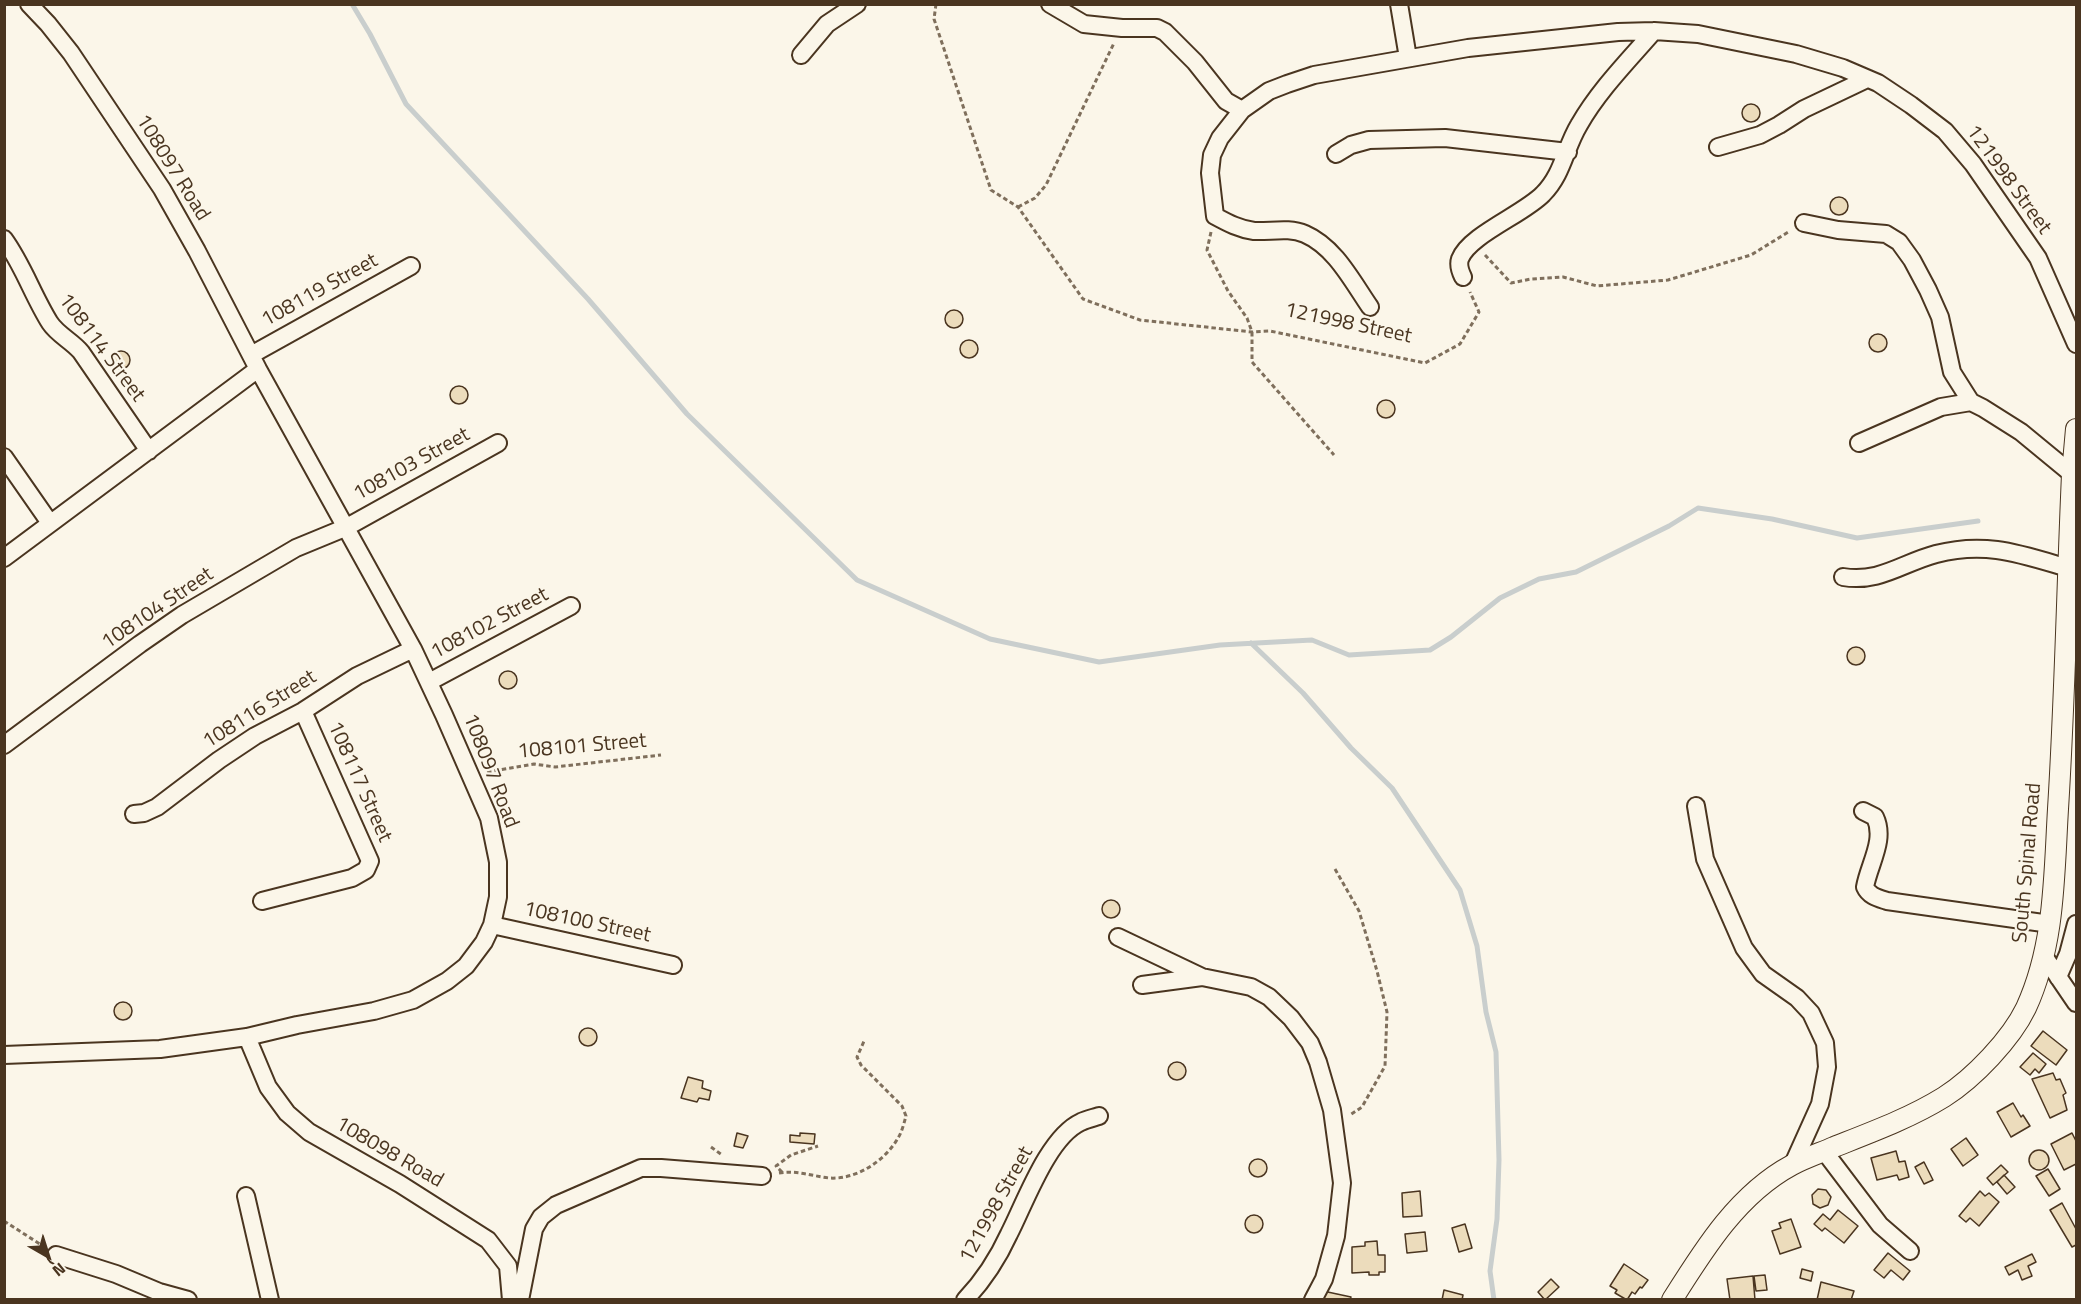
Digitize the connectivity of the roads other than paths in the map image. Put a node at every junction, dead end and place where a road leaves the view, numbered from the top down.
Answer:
1 (29, 4) edge
2 (857, 4) edge
3 (1050, 4) edge
4 (1399, 4) edge
5 (1653, 31) junction
6 (801, 55) dead end
7 (1408, 58) junction
8 (1867, 78) junction
9 (1242, 110) junction
10 (1718, 147) dead end
11 (1568, 152) junction
12 (1336, 154) dead end
13 (1804, 223) road end
14 (4, 239) edge
15 (411, 266) dead end
16 (1463, 277) road end
17 (1370, 307) dead end
18 (2076, 344) edge
19 (255, 362) junction
20 (1971, 402) junction
21 (2076, 437) edge
22 (498, 443) dead end
23 (1859, 443) dead end
24 (149, 451) junction
25 (4, 457) edge
26 (2072, 474) junction
27 (50, 524) junction
28 (347, 527) junction
29 (4, 558) edge
30 (2068, 568) junction
31 (1843, 577) dead end
32 (572, 606) dead end
33 (413, 649) junction
34 (429, 682) junction
35 (303, 711) junction
36 (4, 745) edge
37 (1696, 806) dead end
38 (1863, 811) dead end
39 (134, 814) dead end
40 (262, 901) dead end
41 (2050, 924) junction
42 (2076, 924) edge
43 (492, 925) junction
44 (1118, 937) dead end
45 (2044, 956) junction
46 (673, 964) dead end
47 (1202, 977) junction
48 (2058, 977) junction
49 (1142, 985) dead end
50 (2076, 1003) edge
51 (247, 1037) junction
52 (4, 1055) edge
53 (1099, 1116) dead end
54 (1824, 1151) junction
55 (1793, 1164) junction
56 (762, 1176) road end
57 (246, 1196) dead end
58 (1910, 1251) dead end
59 (56, 1255) road end
60 (188, 1299) edge
61 (270, 1299) edge
62 (511, 1299) edge
63 (520, 1299) edge
64 (965, 1299) edge
65 (1313, 1299) edge
66 (1672, 1299) edge

1 - 19 street, 108097 Road
2 - 6 street
3 - 9 street
4 - 7 street
5 - 7 street, 121998 Street
5 - 8 street, 121998 Street
5 - 11 street
7 - 9 street, 121998 Street
8 - 10 street
8 - 18 street, 121998 Street
9 - 17 street, 121998 Street
11 - 12 street
11 - 16 street
13 - 20 street
14 - 24 street, 108114 Street
15 - 19 street, 108119 Street
19 - 24 street
19 - 28 street, 108097 Road
20 - 23 street
20 - 26 street
21 - 26 street, South Spinal Road
22 - 28 street, 108103 Street
24 - 27 street
25 - 27 street
26 - 30 street, South Spinal Road
27 - 29 street
28 - 33 street, 108097 Road
28 - 36 street, 108104 Street
30 - 31 street
30 - 41 street, South Spinal Road
32 - 34 street, 108102 Street
33 - 34 street, 108097 Road
33 - 35 street, 108116 Street
34 - 43 street, 108097 Road
35 - 39 street, 108116 Street
35 - 40 street, 108117 Street
37 - 55 street
38 - 41 street
41 - 45 street, South Spinal Road
42 - 48 street
43 - 46 street, 108100 Street
43 - 51 street, 108097 Road
44 - 47 street
45 - 48 street
45 - 54 street, South Spinal Road
47 - 49 street
47 - 65 street
48 - 50 street
51 - 52 street, 108097 Road
51 - 62 street, 108098 Road
53 - 64 street, 121998 Street
54 - 55 street, South Spinal Road
54 - 58 street
55 - 66 street, South Spinal Road
56 - 63 street
57 - 61 street
59 - 60 street

